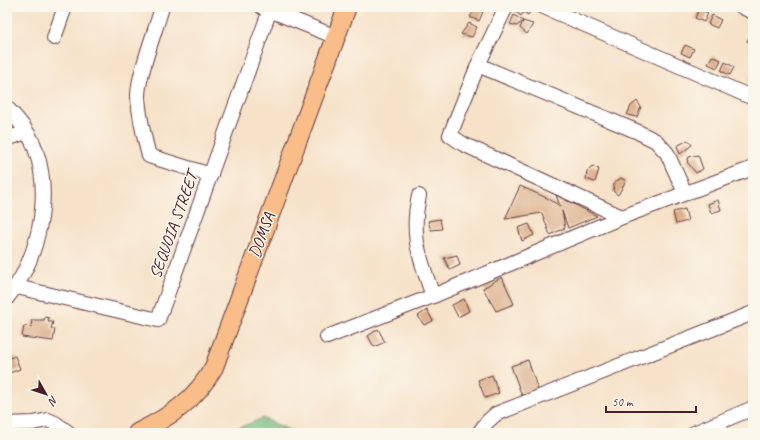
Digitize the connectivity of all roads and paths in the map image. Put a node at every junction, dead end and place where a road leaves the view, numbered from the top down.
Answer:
1 (65, 7) edge
2 (162, 7) edge
3 (347, 7) edge
4 (506, 7) edge
5 (544, 7) edge
6 (742, 7) edge
7 (268, 8) edge
8 (753, 12) edge
9 (336, 37) junction
10 (54, 38) dead end
11 (478, 65) junction
12 (753, 98) edge
13 (7, 108) edge
14 (26, 132) junction
15 (7, 139) edge
16 (753, 168) edge
17 (211, 176) junction
18 (686, 193) junction
19 (419, 196) dead end
20 (622, 217) junction
21 (17, 287) junction
22 (433, 296) junction
23 (7, 298) edge
24 (753, 313) edge
25 (327, 337) dead end
26 (753, 408) edge
27 (7, 424) edge
28 (37, 428) edge
29 (69, 433) edge
30 (137, 433) edge
31 (479, 433) edge
32 (694, 433) edge

1 - 10 street
2 - 17 street
3 - 9 main road, DOMSA
4 - 11 street
5 - 12 street
6 - 8 street
7 - 9 street
7 - 17 street, SEQUOIA STREET
9 - 30 main road, DOMSA
11 - 18 street
11 - 20 street
13 - 14 street
14 - 15 street
14 - 21 street
16 - 18 street
17 - 21 street, SEQUOIA STREET
18 - 20 street
19 - 22 street
20 - 22 street
21 - 23 street
22 - 25 street
24 - 31 street
26 - 32 street
27 - 28 street
28 - 29 street

